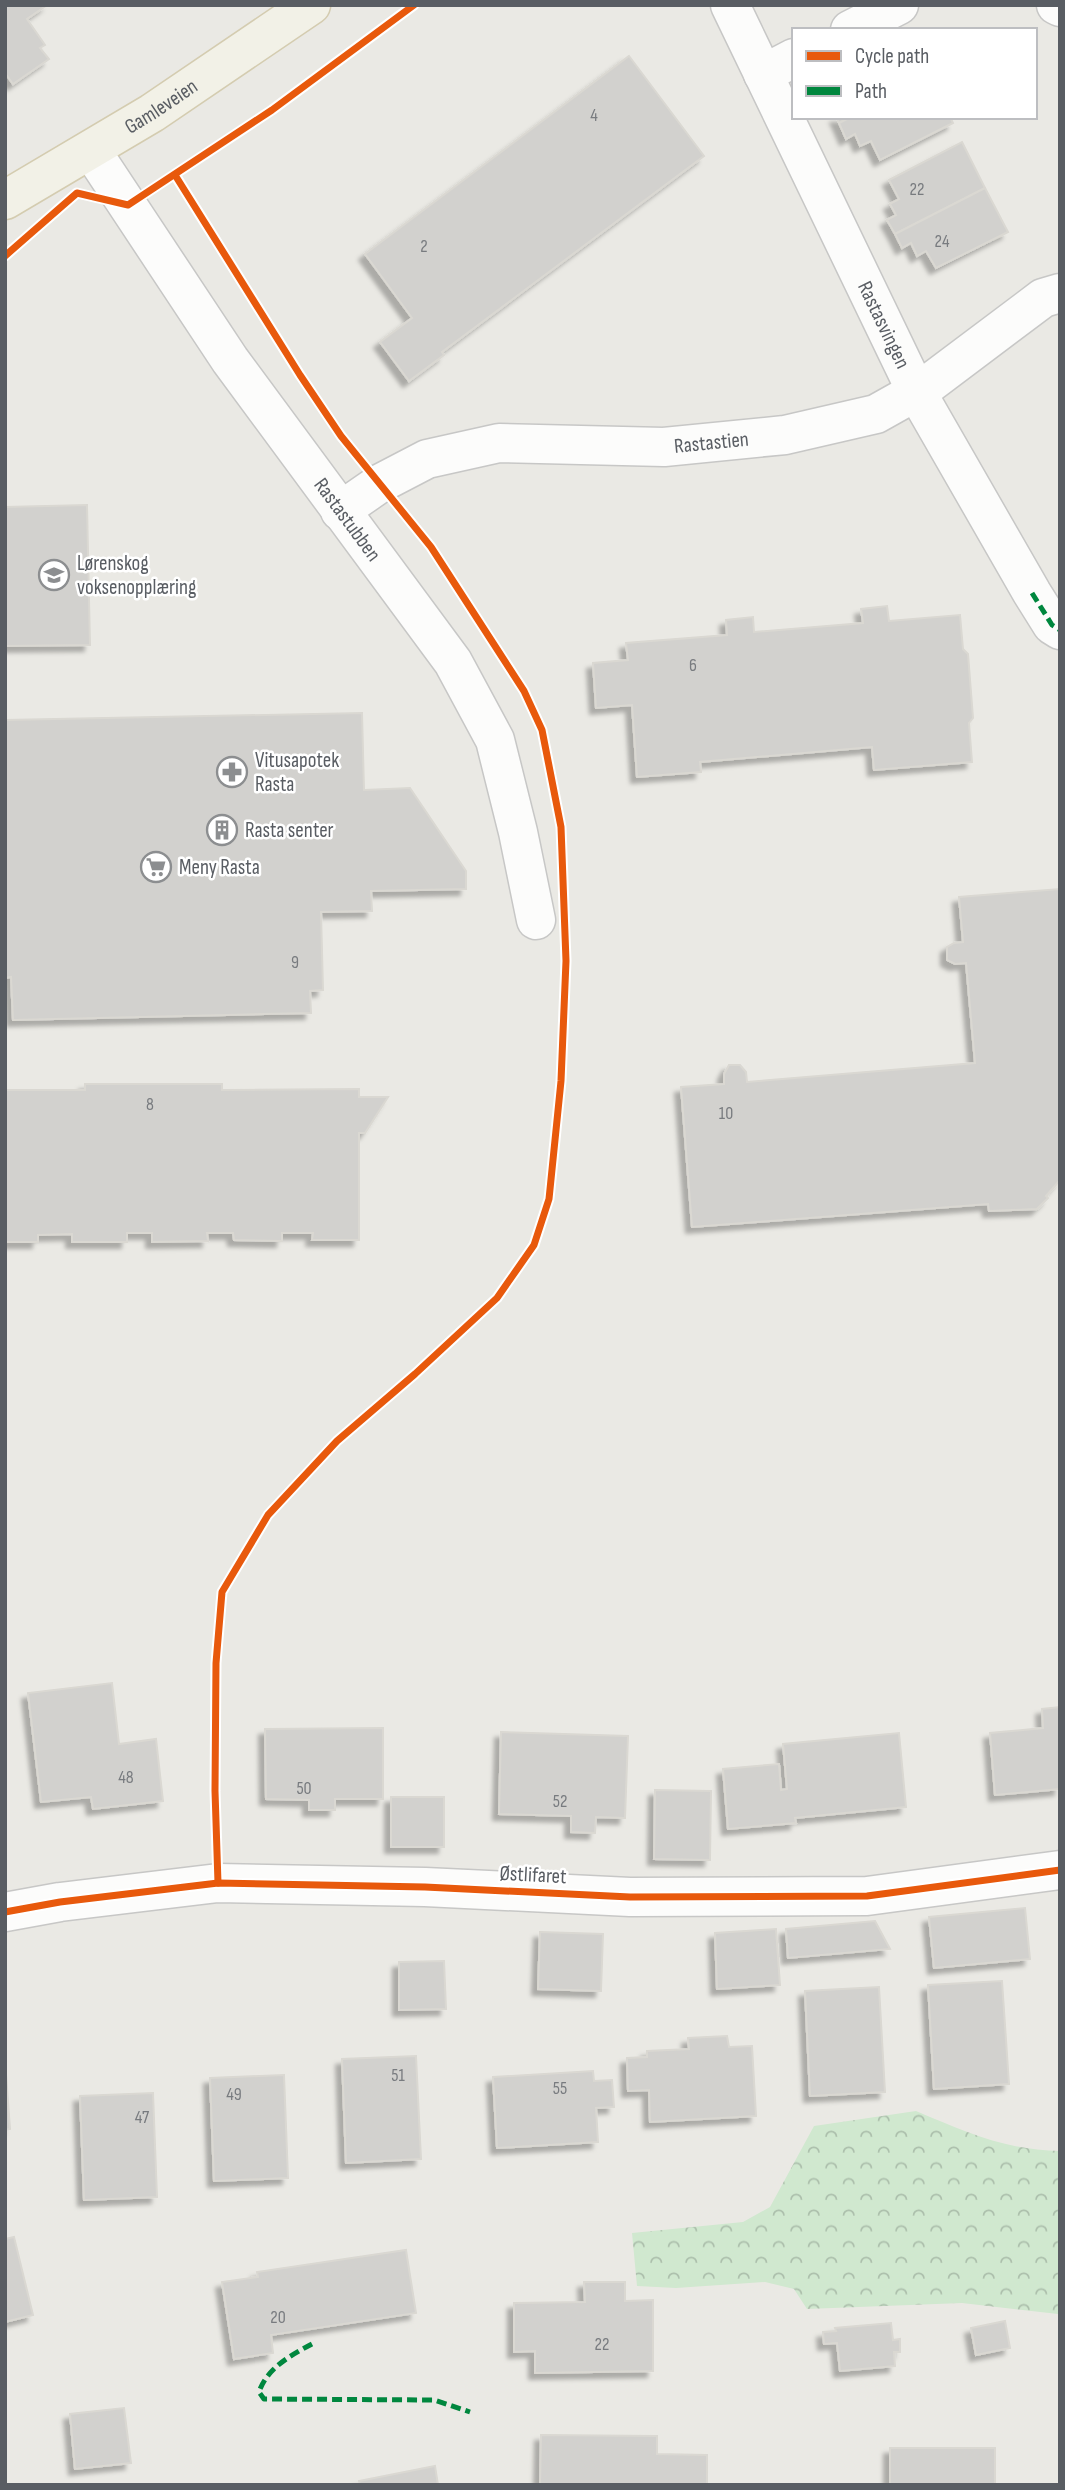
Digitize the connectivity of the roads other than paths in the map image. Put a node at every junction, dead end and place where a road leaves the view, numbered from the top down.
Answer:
1 (311, 5) edge
2 (730, 5) edge
3 (899, 5) edge
4 (854, 28) edge
5 (779, 66) edge
6 (792, 97) edge
7 (801, 119) edge
8 (91, 150) junction
9 (5, 200) edge
10 (1060, 293) edge
11 (916, 391) junction
12 (340, 511) junction
13 (1060, 630) edge
14 (536, 920) dead end
15 (1060, 1870) edge
16 (5, 1912) edge

1 - 8 main road, Gamleveien
2 - 5 street, Rastasvingen
3 - 4 street
5 - 6 street, Rastasvingen
7 - 11 street, Rastasvingen
8 - 9 main road, Gamleveien
8 - 12 street, Rastastubben
10 - 11 street, Rastastien
11 - 12 street, Rastastien
11 - 13 street, Rastasvingen
12 - 14 street, Rastastubben
15 - 16 street, Østlifaret

